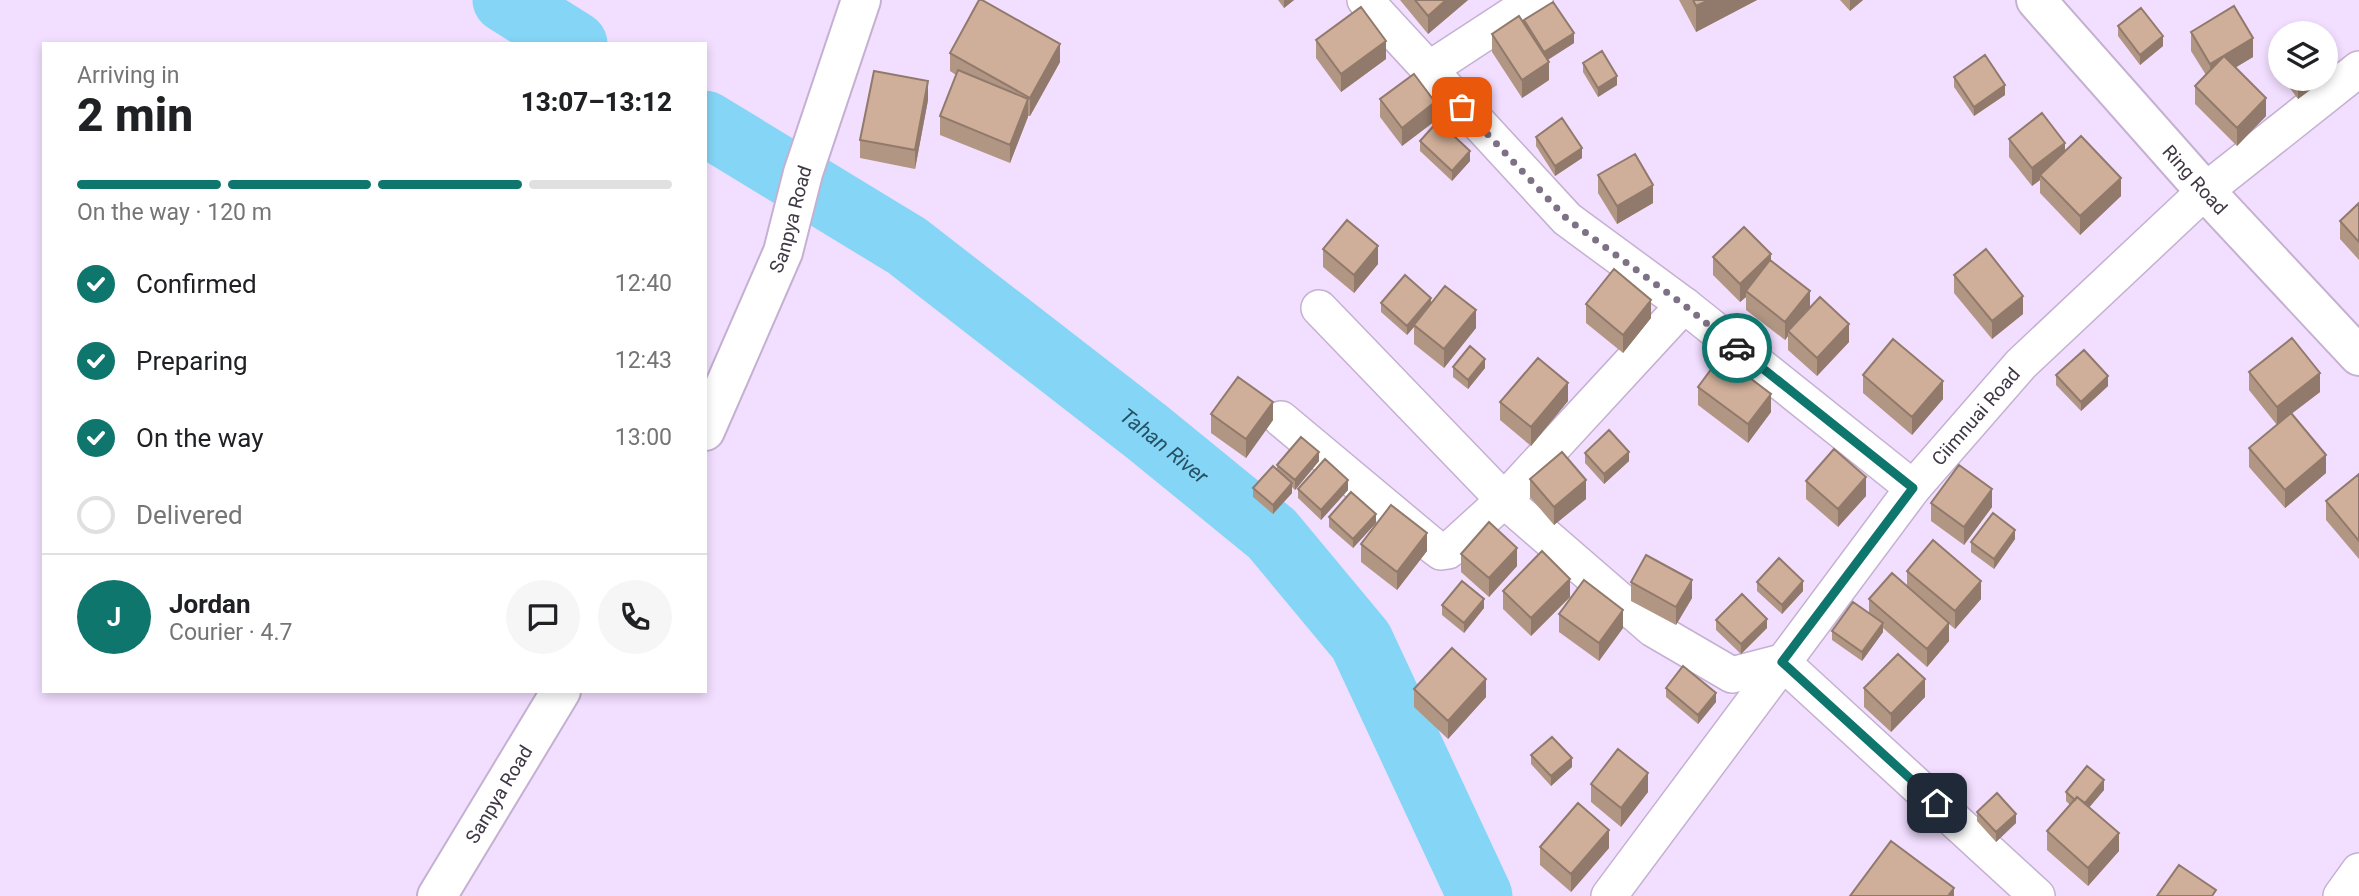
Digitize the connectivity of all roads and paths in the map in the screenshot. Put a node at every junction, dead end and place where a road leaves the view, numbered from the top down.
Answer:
1 (861, 0) edge
2 (1365, 0) edge
3 (1535, 0) edge
4 (2036, 0) edge
5 (2359, 69) edge
6 (1427, 70) junction
7 (2206, 191) junction
8 (1684, 305) junction
9 (1319, 307) dead end
10 (2359, 356) edge
11 (1281, 419) dead end
12 (707, 427) edge
13 (1913, 488) junction
14 (1504, 500) junction
15 (1782, 662) junction
16 (560, 693) edge
17 (2359, 871) edge
18 (437, 896) edge
19 (1609, 896) edge
20 (2037, 896) edge
21 (2341, 896) edge

1 - 12 street, Sanpya Road
2 - 6 street
3 - 6 street
4 - 7 street, Ring Road
5 - 7 street, Ciimnuai Road
6 - 8 street
7 - 10 street, Ring Road
7 - 13 street, Ciimnuai Road
8 - 13 street
8 - 14 street
9 - 14 street
11 - 14 street
13 - 15 street, Ciimnuai Road
14 - 15 street
15 - 19 street, Ciimnuai Road
15 - 20 street
16 - 18 street, Sanpya Road
17 - 21 street

